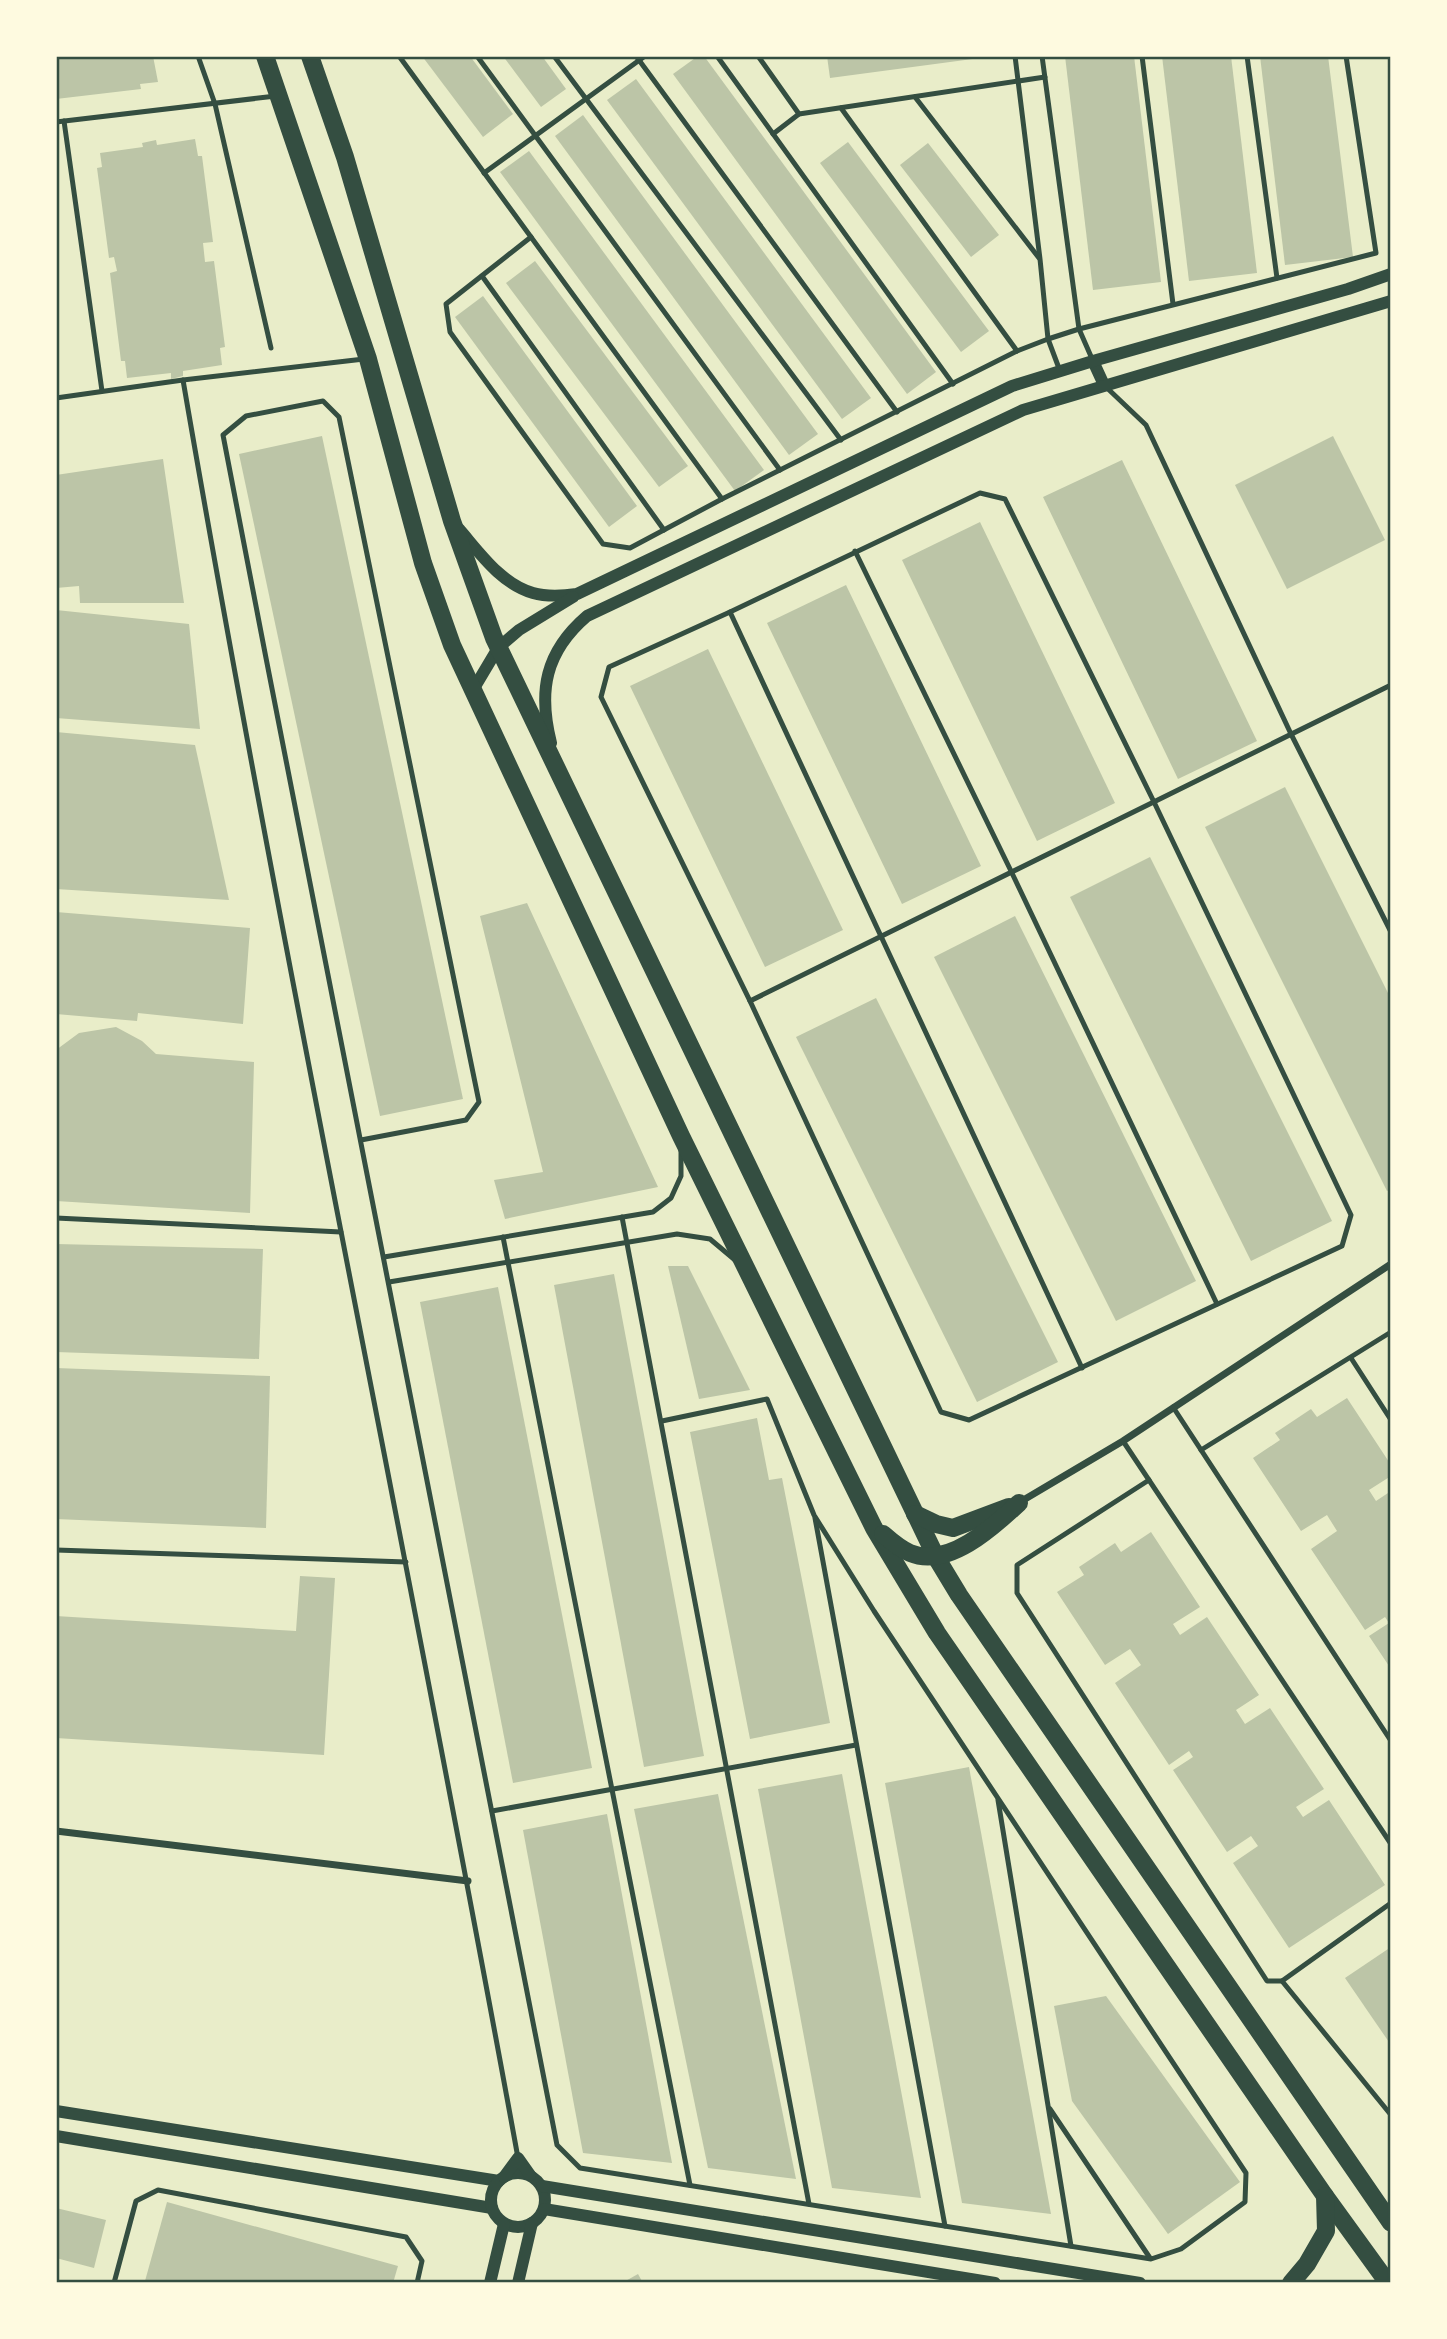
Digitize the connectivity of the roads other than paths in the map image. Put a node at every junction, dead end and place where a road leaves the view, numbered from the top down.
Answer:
1 (198, 56) edge
2 (265, 56) edge
3 (310, 56) edge
4 (398, 56) edge
5 (477, 56) edge
6 (554, 56) edge
7 (645, 56) edge
8 (717, 56) edge
9 (758, 56) edge
10 (1015, 56) edge
11 (1042, 56) edge
12 (1142, 56) edge
13 (1247, 56) edge
14 (1346, 56) edge
15 (637, 58) edge
16 (1045, 77) junction
17 (1018, 81) junction
18 (279, 96) junction
19 (915, 97) junction
20 (586, 99) junction
21 (215, 104) junction
22 (841, 108) junction
23 (799, 114) junction
24 (64, 121) junction
25 (56, 122) edge
26 (773, 134) junction
27 (536, 136) junction
28 (484, 173) junction
29 (531, 237) junction
30 (1040, 260) junction
31 (1391, 274) edge
32 (482, 276) junction
33 (1277, 278) junction
34 (1391, 301) edge
35 (1173, 304) junction
36 (1079, 330) junction
37 (1048, 339) junction
38 (271, 348) dead end
39 (1017, 351) junction
40 (368, 359) junction
41 (1093, 361) junction
42 (1060, 371) junction
43 (183, 380) junction
44 (953, 384) junction
45 (1104, 385) junction
46 (102, 391) junction
47 (1072, 394) junction
48 (56, 398) edge
49 (897, 412) junction
50 (841, 440) junction
51 (780, 470) junction
52 (722, 499) junction
53 (452, 521) junction
54 (664, 530) junction
55 (855, 551) junction
56 (577, 594) junction
57 (730, 612) junction
58 (498, 648) junction
59 (1391, 685) edge
60 (472, 690) junction
61 (1291, 734) junction
62 (559, 774) junction
63 (1154, 802) junction
64 (1011, 871) junction
65 (1391, 932) edge
66 (881, 935) junction
67 (750, 1001) junction
68 (681, 1136) junction
69 (361, 1140) junction
70 (622, 1217) junction
71 (56, 1218) edge
72 (341, 1232) junction
73 (503, 1237) junction
74 (626, 1242) junction
75 (384, 1257) junction
76 (509, 1262) junction
77 (1391, 1264) edge
78 (746, 1269) junction
79 (389, 1282) junction
80 (1217, 1304) junction
81 (1391, 1332) edge
82 (1351, 1358) junction
83 (1082, 1368) junction
84 (1173, 1408) junction
85 (1391, 1420) edge
86 (662, 1421) junction
87 (1122, 1441) junction
88 (1201, 1450) junction
89 (1149, 1480) junction
90 (1019, 1503) junction
91 (915, 1514) junction
92 (814, 1515) junction
93 (874, 1528) junction
94 (56, 1550) edge
95 (936, 1557) junction
96 (406, 1562) junction
97 (1391, 1741) edge
98 (856, 1745) junction
99 (726, 1768) junction
100 (612, 1789) junction
101 (997, 1797) junction
102 (492, 1811) junction
103 (56, 1831) edge
104 (1391, 1844) edge
105 (468, 1881) junction
106 (1391, 1903) edge
107 (1282, 1981) junction
108 (1048, 2107) junction
109 (56, 2110) edge
110 (1391, 2115) edge
111 (56, 2136) edge
112 (518, 2158) junction
113 (530, 2175) junction
114 (501, 2179) junction
115 (690, 2185) junction
116 (542, 2186) junction
117 (1325, 2196) junction
118 (809, 2204) junction
119 (492, 2208) junction
120 (544, 2209) junction
121 (1391, 2222) edge
122 (533, 2223) junction
123 (504, 2224) junction
124 (945, 2226) junction
125 (1071, 2246) junction
126 (1151, 2259) junction
127 (114, 2283) edge
128 (416, 2283) edge
129 (490, 2283) edge
130 (518, 2283) edge
131 (995, 2283) edge
132 (1140, 2283) edge
133 (1290, 2283) edge
134 (1388, 2283) edge

1 - 21 lane
2 - 18 main road
3 - 53 main road
4 - 28 lane
5 - 27 lane
6 - 20 lane
7 - 15 lane
8 - 26 lane
9 - 23 lane
10 - 17 lane
11 - 16 lane
12 - 35 lane
13 - 33 lane
14 - 33 lane
15 - 20 lane
15 - 49 lane
16 - 17 lane
16 - 36 lane
17 - 19 lane
17 - 30 lane
18 - 21 lane
18 - 40 main road
19 - 22 lane
19 - 30 lane
20 - 27 lane
20 - 50 lane
21 - 24 lane
21 - 38 lane
22 - 23 lane
22 - 39 lane
23 - 26 lane
24 - 25 lane
24 - 46 lane
26 - 44 lane
27 - 28 lane
27 - 51 lane
28 - 29 lane
29 - 32 lane
29 - 52 lane
30 - 37 lane
31 - 41 street
32 - 54 lane
32 - 54 lane
33 - 35 lane
34 - 45 street
35 - 36 lane
36 - 37 lane
36 - 41 lane
37 - 39 lane
37 - 42 lane
39 - 44 lane
40 - 43 lane
40 - 60 main road
41 - 42 street
41 - 45 street
42 - 47 street
42 - 56 street
43 - 46 lane
43 - 72 lane
44 - 49 lane
45 - 47 street
45 - 61 lane
46 - 48 lane
47 - 62 street
49 - 50 lane
50 - 51 lane
51 - 52 lane
52 - 54 lane
53 - 56 street
53 - 58 main road
55 - 57 lane
55 - 63 lane
55 - 64 lane
56 - 58 street
57 - 66 lane
57 - 67 lane
58 - 60 street
58 - 62 main road
59 - 61 lane
60 - 68 main road
61 - 63 lane
61 - 65 lane
62 - 91 main road
63 - 64 lane
63 - 80 lane
64 - 66 lane
64 - 80 lane
66 - 67 lane
66 - 83 lane
67 - 83 lane
68 - 70 lane
68 - 78 main road
69 - 69 lane
69 - 75 lane
70 - 73 lane
70 - 74 lane
71 - 72 lane
72 - 96 lane
73 - 75 lane
73 - 76 lane
74 - 76 lane
74 - 78 lane
74 - 86 lane
75 - 79 lane
76 - 79 lane
76 - 100 lane
77 - 84 street
78 - 93 main road
79 - 102 lane
80 - 83 lane
81 - 82 lane
82 - 85 lane
82 - 88 lane
84 - 87 street
84 - 88 lane
86 - 92 lane
86 - 99 lane
87 - 89 lane
87 - 90 street
88 - 97 lane
89 - 104 lane
89 - 107 lane
90 - 91 main road
90 - 95 main road
91 - 95 main road
92 - 98 lane
92 - 101 lane
93 - 95 main road
93 - 117 main road
94 - 96 lane
95 - 121 main road
96 - 105 lane
98 - 99 lane
98 - 124 lane
99 - 100 lane
99 - 118 lane
100 - 102 lane
100 - 115 lane
101 - 108 lane
101 - 126 lane
102 - 115 lane
103 - 105 street
105 - 112 lane
106 - 107 lane
107 - 110 lane
108 - 125 lane
108 - 126 lane
109 - 114 street
111 - 119 street
112 - 113 street
112 - 114 street
113 - 114 street
113 - 116 street
114 - 119 street
115 - 118 lane
116 - 120 street
116 - 132 street
117 - 133 main road
117 - 134 main road
118 - 124 lane
119 - 123 street
120 - 122 street
120 - 131 street
122 - 123 street
122 - 130 street
123 - 129 street
124 - 125 lane
125 - 126 lane
127 - 128 lane

